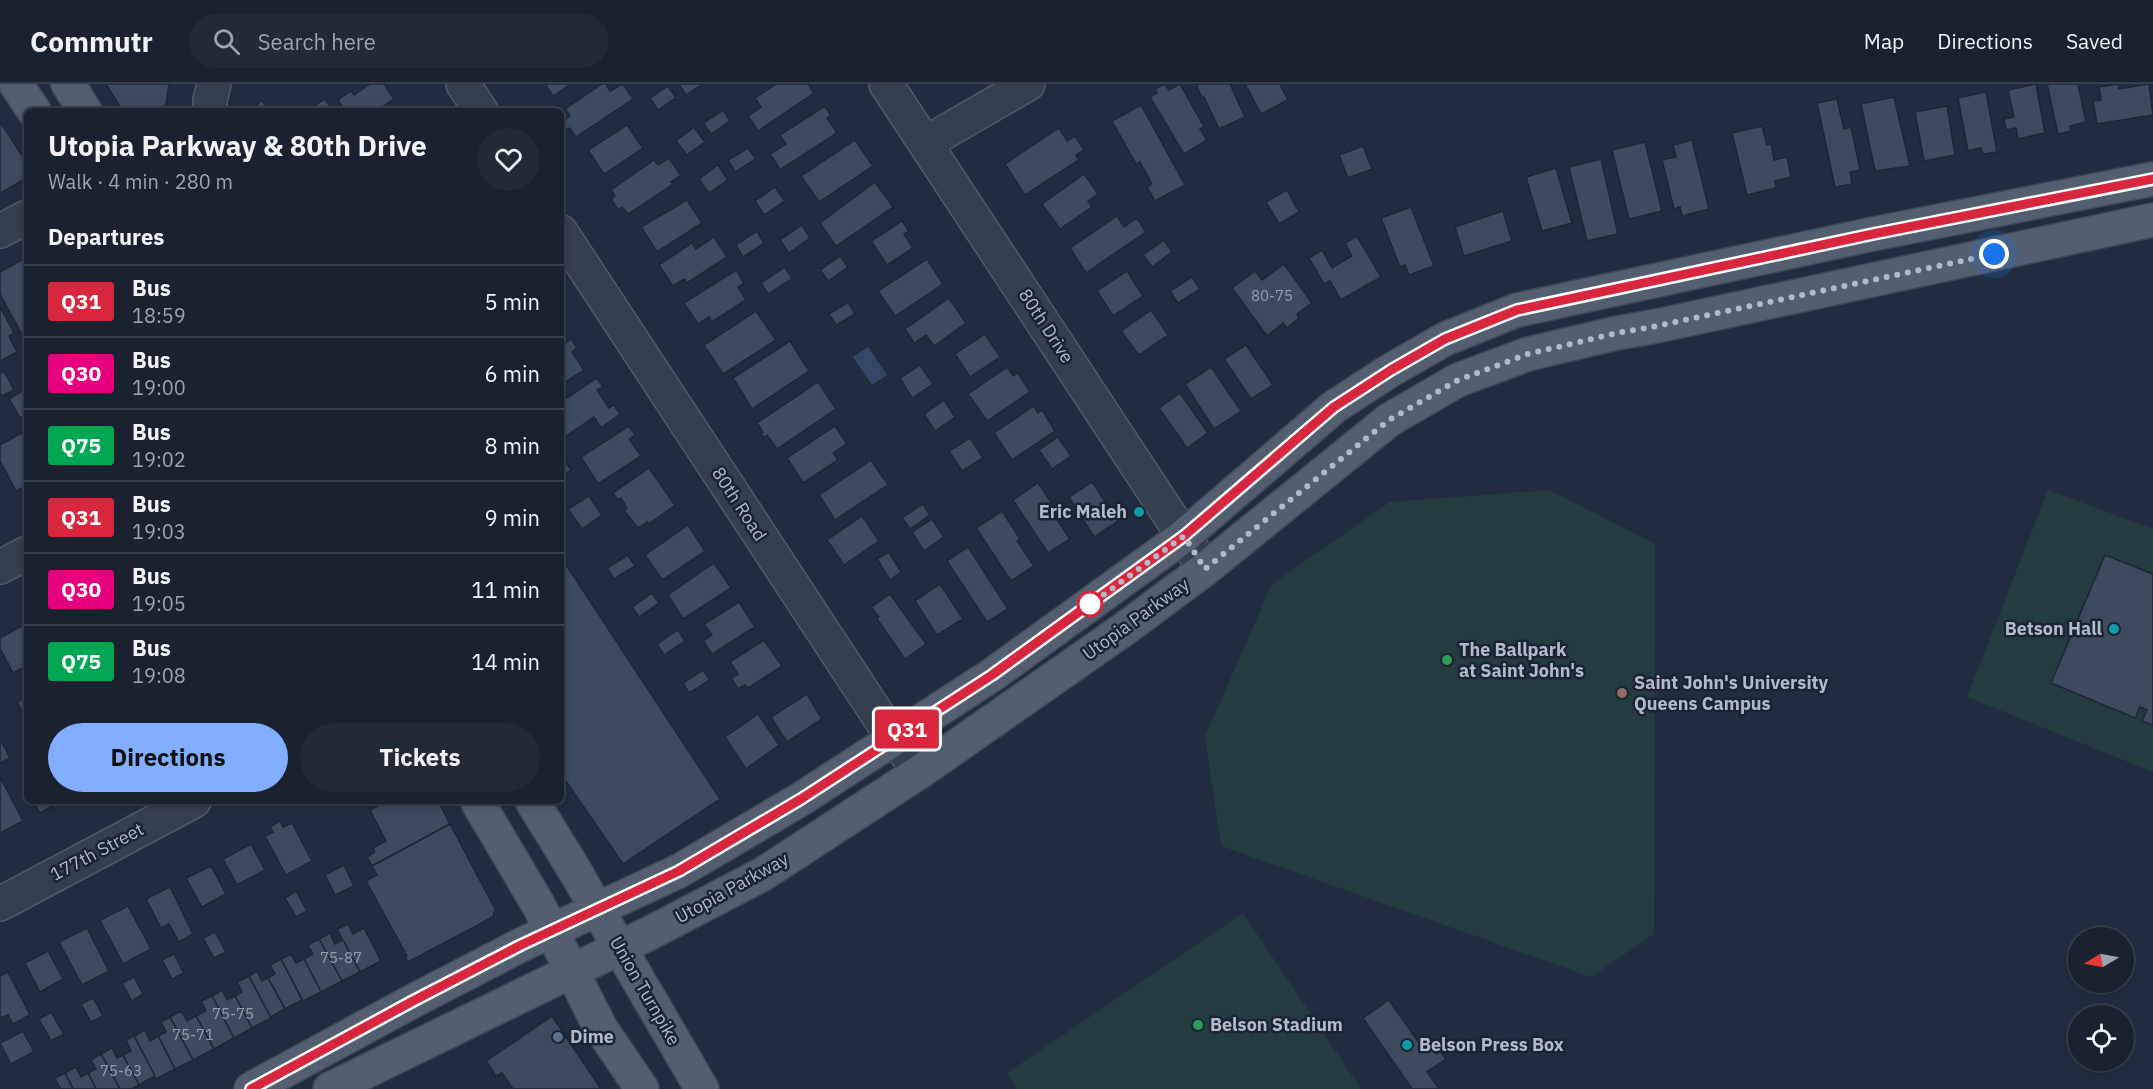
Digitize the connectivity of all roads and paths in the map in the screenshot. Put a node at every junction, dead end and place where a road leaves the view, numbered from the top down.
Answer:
1 (16, 84) edge
2 (68, 84) edge
3 (464, 84) edge
4 (886, 84) edge
5 (1028, 84) edge
6 (32, 108) edge
7 (83, 108) edge
8 (479, 108) edge
9 (926, 143) junction
10 (2153, 179) edge
11 (24, 219) edge
12 (2153, 220) edge
13 (0, 231) edge
14 (564, 237) edge
15 (1184, 536) junction
16 (24, 555) edge
17 (0, 567) edge
18 (1205, 569) junction
19 (893, 738) junction
20 (921, 771) junction
21 (189, 804) edge
22 (479, 804) edge
23 (534, 804) edge
24 (0, 904) edge
25 (597, 909) junction
26 (551, 931) junction
27 (620, 947) junction
28 (571, 971) junction
29 (283, 1082) edge
30 (251, 1089) edge
31 (330, 1089) edge
32 (642, 1089) edge
33 (702, 1089) edge

1 - 6 main road
2 - 7 main road
3 - 8 street
4 - 9 street, 80th Drive
5 - 9 street
9 - 15 street, 80th Drive
10 - 15 main road
11 - 13 street
12 - 18 main road, Utopia Parkway
14 - 19 street, 80th Road
15 - 18 street, 80th Drive
15 - 19 main road
16 - 17 street
18 - 20 main road, Utopia Parkway
19 - 20 street, 80th Road
19 - 25 main road
20 - 27 main road, Utopia Parkway
21 - 24 street, 177th Street
22 - 26 main road
23 - 25 main road, Union Turnpike
25 - 26 main road
25 - 27 main road, Union Turnpike
26 - 28 main road
26 - 29 main road
27 - 28 main road, Utopia Parkway
27 - 33 main road, Union Turnpike
28 - 31 main road, Utopia Parkway
28 - 32 main road
29 - 30 main road

